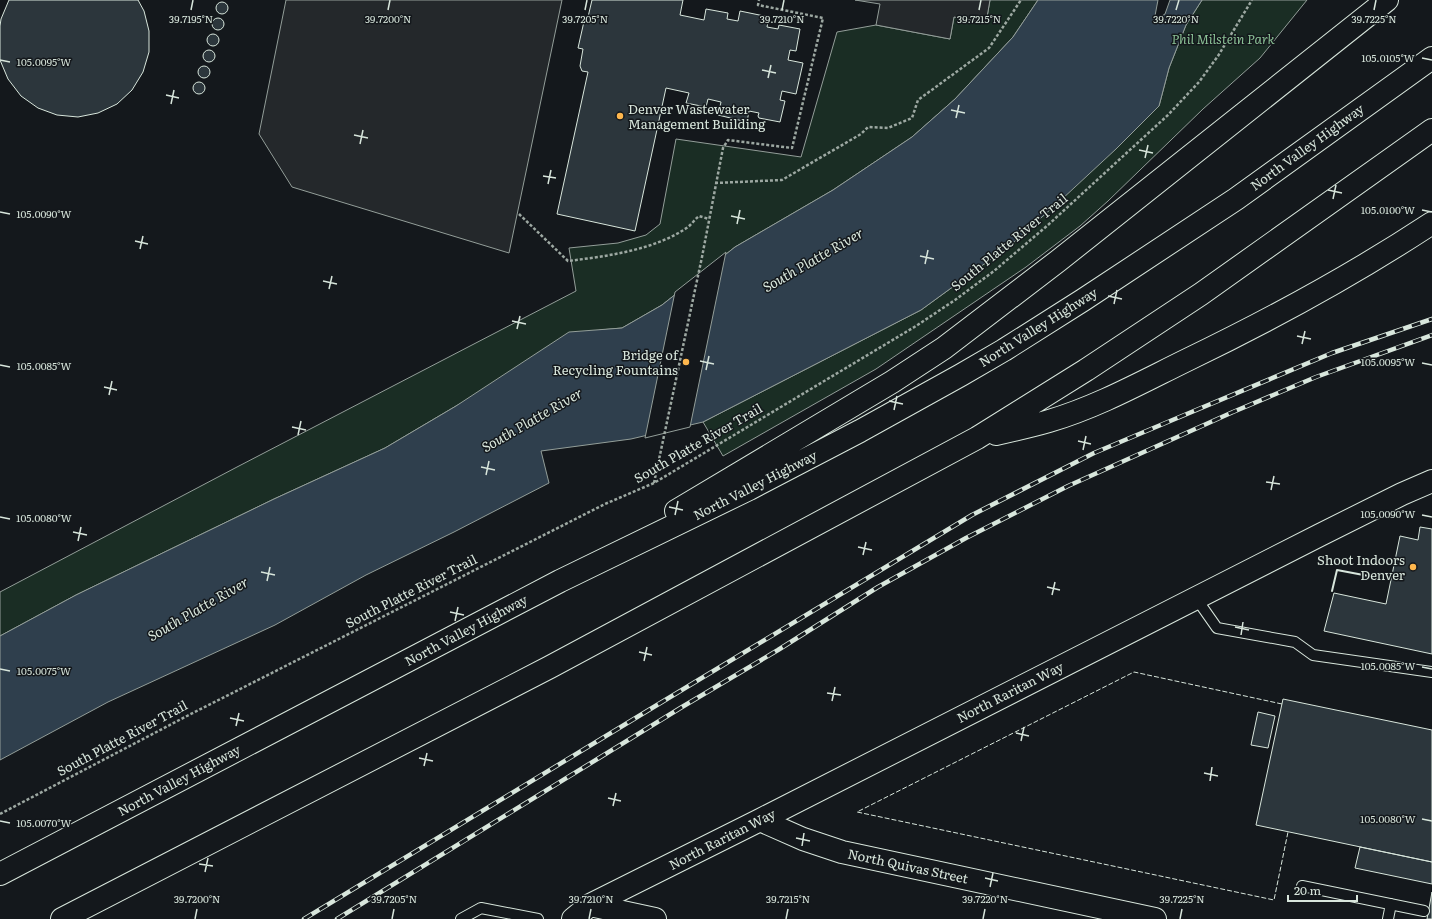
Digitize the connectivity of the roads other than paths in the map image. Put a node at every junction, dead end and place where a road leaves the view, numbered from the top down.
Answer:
1 (1387, 0) edge
2 (1432, 58) edge
3 (1432, 130) edge
4 (1432, 223) edge
5 (977, 438) junction
6 (1432, 481) edge
7 (560, 581) junction
8 (1196, 598) junction
9 (1432, 672) edge
10 (760, 820) junction
11 (0, 874) edge
12 (1302, 886) dead end
13 (1391, 904) junction
14 (590, 905) junction
15 (1424, 911) dead end
16 (62, 919) edge
17 (461, 919) edge
18 (538, 919) edge
19 (573, 919) edge
20 (655, 919) edge
21 (1155, 919) edge
22 (1388, 919) edge

1 - 7 main road
2 - 7 main road, North Valley Highway
3 - 5 main road
4 - 5 main road
5 - 16 main road
6 - 8 main road, North Raritan Way
7 - 11 main road, North Valley Highway
8 - 9 lane
8 - 10 main road, North Raritan Way
10 - 14 main road, North Raritan Way
10 - 21 main road, North Quivas Street
12 - 13 lane
13 - 15 lane
13 - 22 lane
14 - 19 main road, North Raritan Way
14 - 20 main road
17 - 18 lane

